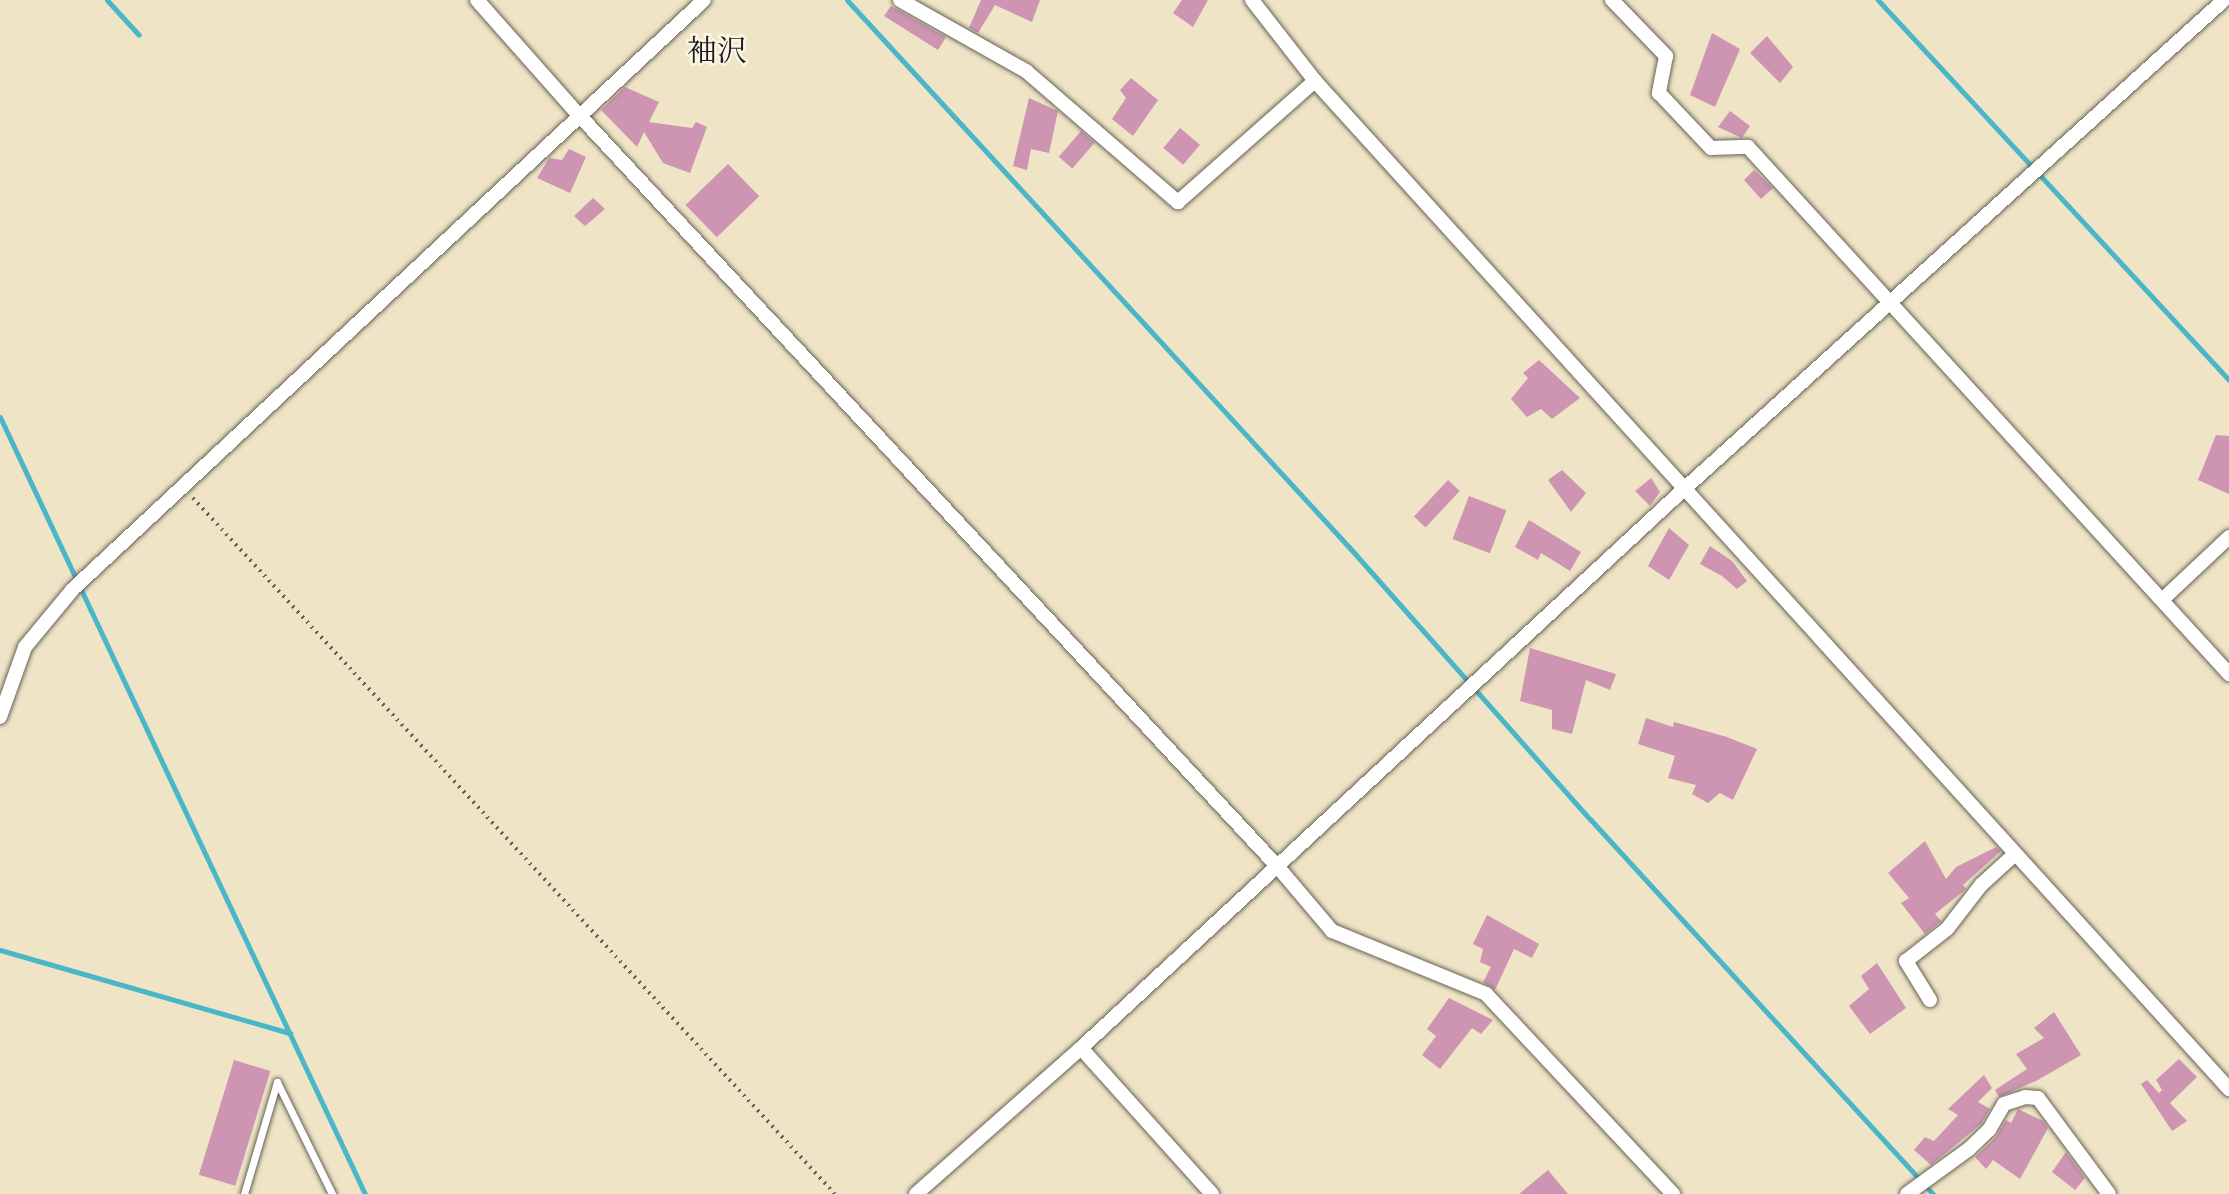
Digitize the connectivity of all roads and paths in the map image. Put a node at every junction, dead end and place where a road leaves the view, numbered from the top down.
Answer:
1 (477, 0) edge
2 (704, 0) edge
3 (900, 0) edge
4 (1252, 0) edge
5 (1612, 0) edge
6 (2224, 0) edge
7 (1315, 81) junction
8 (578, 114) junction
9 (1889, 303) junction
10 (182, 486) junction
11 (1684, 490) junction
12 (2229, 537) edge
13 (2162, 600) junction
14 (7, 668) edge
15 (2229, 674) edge
16 (0, 717) edge
17 (2015, 853) junction
18 (1278, 867) junction
19 (1930, 1000) dead end
20 (1081, 1048) junction
21 (2229, 1089) edge
22 (244, 1194) edge
23 (332, 1194) edge
24 (835, 1194) edge
25 (916, 1194) edge
26 (1212, 1194) edge
27 (1672, 1194) edge
28 (1907, 1194) edge
29 (2109, 1194) edge

1 - 8 street
2 - 8 street
3 - 7 street
4 - 7 street
5 - 9 street
6 - 9 street
7 - 11 street
8 - 10 street
8 - 18 street
9 - 11 street
9 - 13 street
10 - 14 street
10 - 24 path
11 - 17 street
11 - 18 street
12 - 13 street
13 - 15 street
14 - 16 street
17 - 19 street
17 - 21 street
18 - 20 street
18 - 27 street
20 - 25 street
20 - 26 street
22 - 23 lane
28 - 29 street

